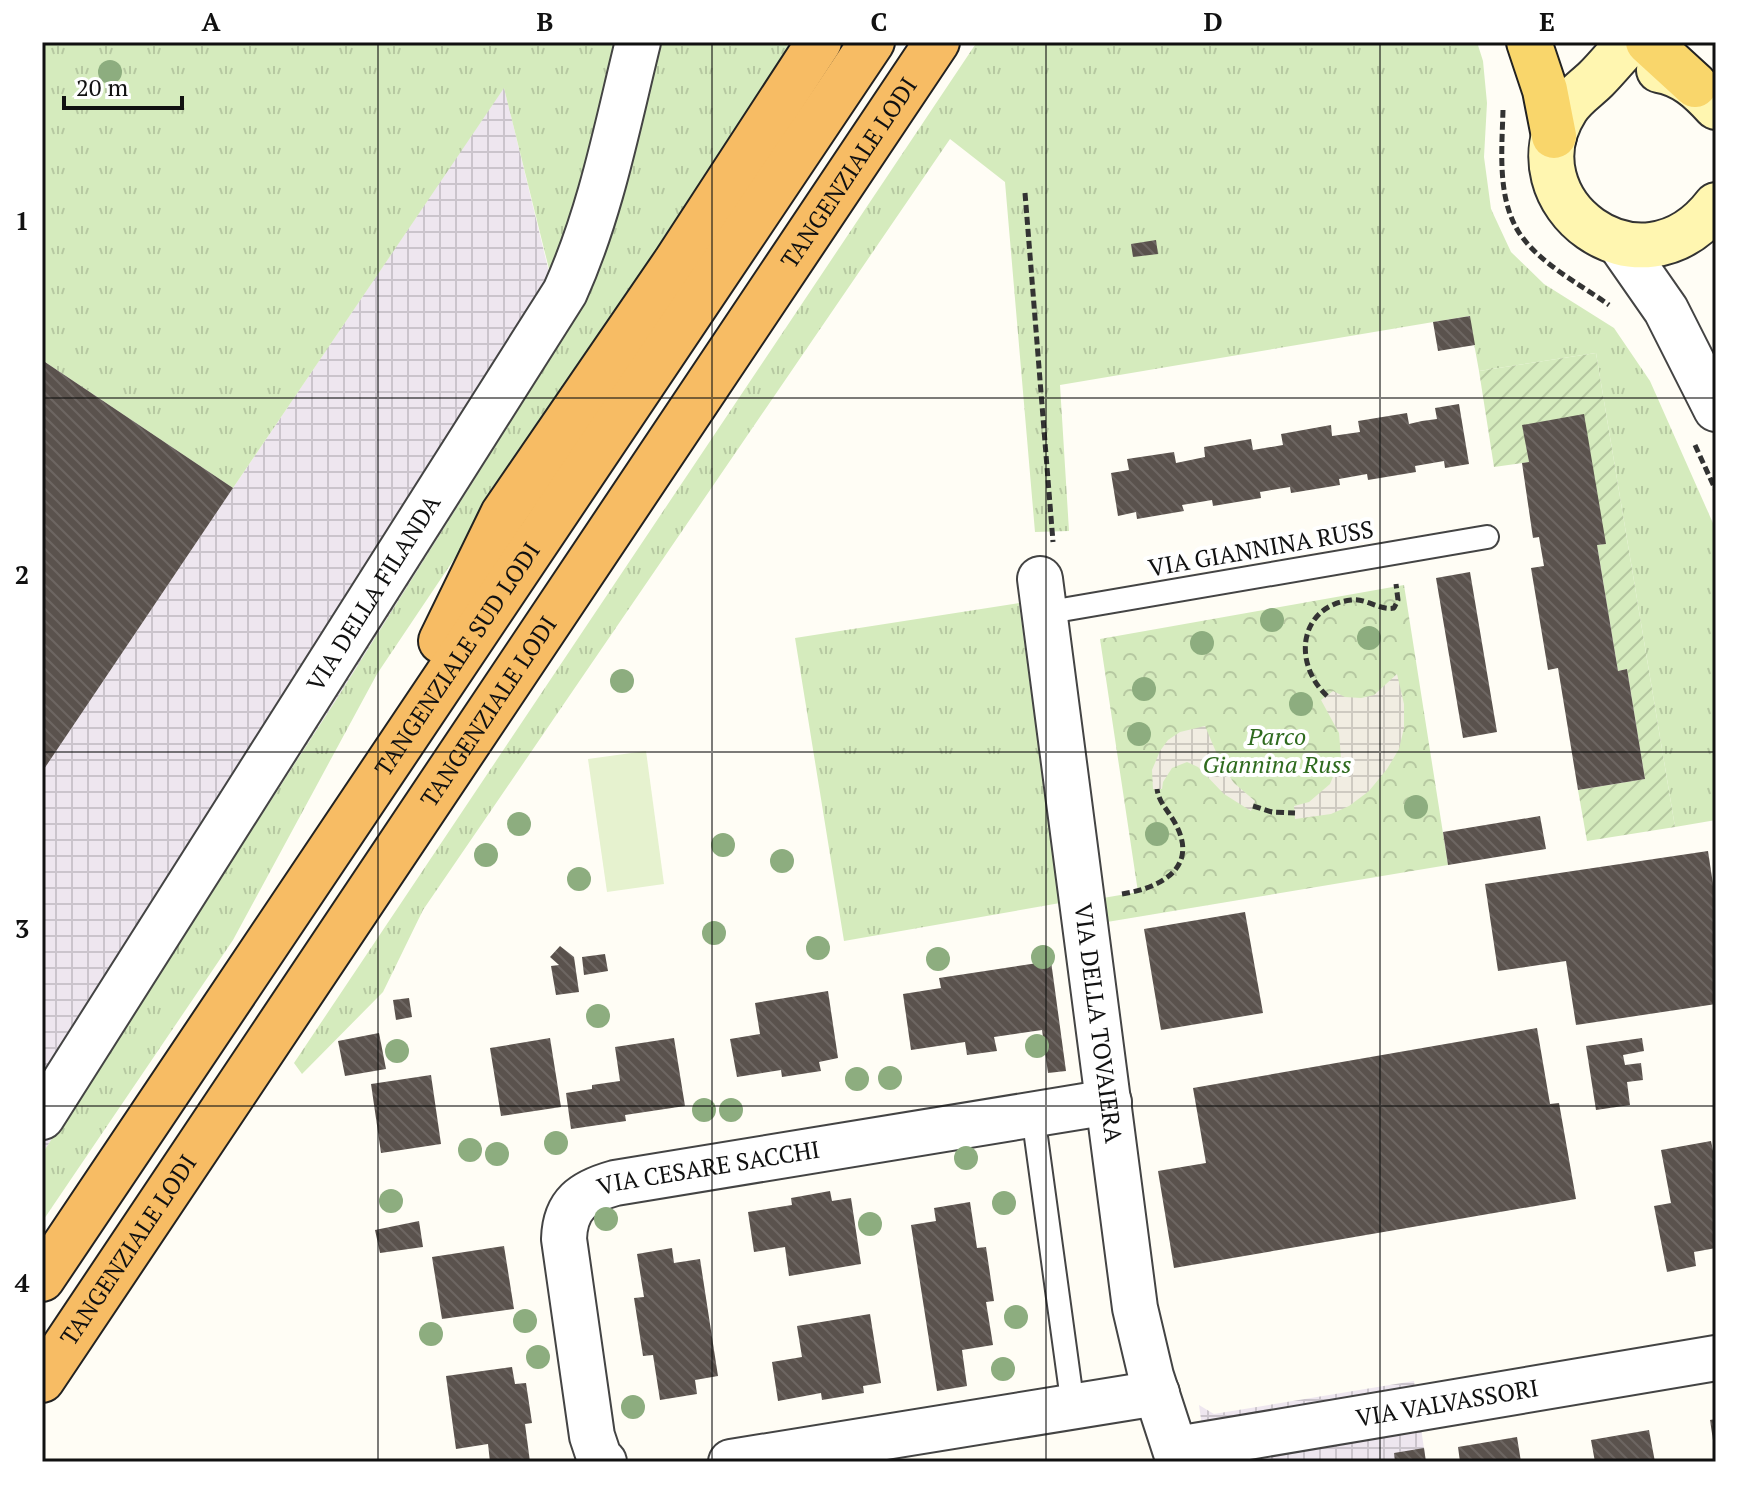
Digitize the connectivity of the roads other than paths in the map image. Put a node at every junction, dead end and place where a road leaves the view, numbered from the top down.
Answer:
1 (638, 42) edge
2 (819, 42) edge
3 (872, 42) edge
4 (937, 42) edge
5 (1529, 42) edge
6 (1630, 42) edge
7 (1648, 42) edge
8 (1595, 80) junction
9 (1706, 96) edge
10 (1554, 136) junction
11 (1716, 205) edge
12 (1620, 244) junction
13 (1716, 409) edge
14 (1487, 537) dead end
15 (1042, 596) joint
16 (431, 697) junction
17 (1109, 1102) junction
18 (1033, 1115) junction
19 (42, 1117) edge
20 (42, 1279) edge
21 (1716, 1358) edge
22 (42, 1380) edge
23 (1157, 1393) junction
24 (1073, 1407) junction
25 (1178, 1455) edge
26 (604, 1462) edge
27 (731, 1462) edge

1 - 19 street, VIA DELLA FILANDA
2 - 16 highway
3 - 16 highway, TANGENZIALE SUD LODI
4 - 22 highway, TANGENZIALE LODI
5 - 10 main road
6 - 8 main road
7 - 9 main road
8 - 9 main road
8 - 10 main road
10 - 12 main road
11 - 12 main road
12 - 13 street
14 - 15 lane, VIA GIANNINA RUSS
15 - 17 street, VIA DELLA TOVAIERA
16 - 20 highway, TANGENZIALE SUD LODI
17 - 18 street, VIA CESARE SACCHI
17 - 23 street, VIA DELLA TOVAIERA
18 - 24 lane
18 - 26 street, VIA CESARE SACCHI
21 - 25 street, VIA VALVASSORI
23 - 24 street
23 - 25 street, VIA DELLA TOVAIERA
24 - 27 street

